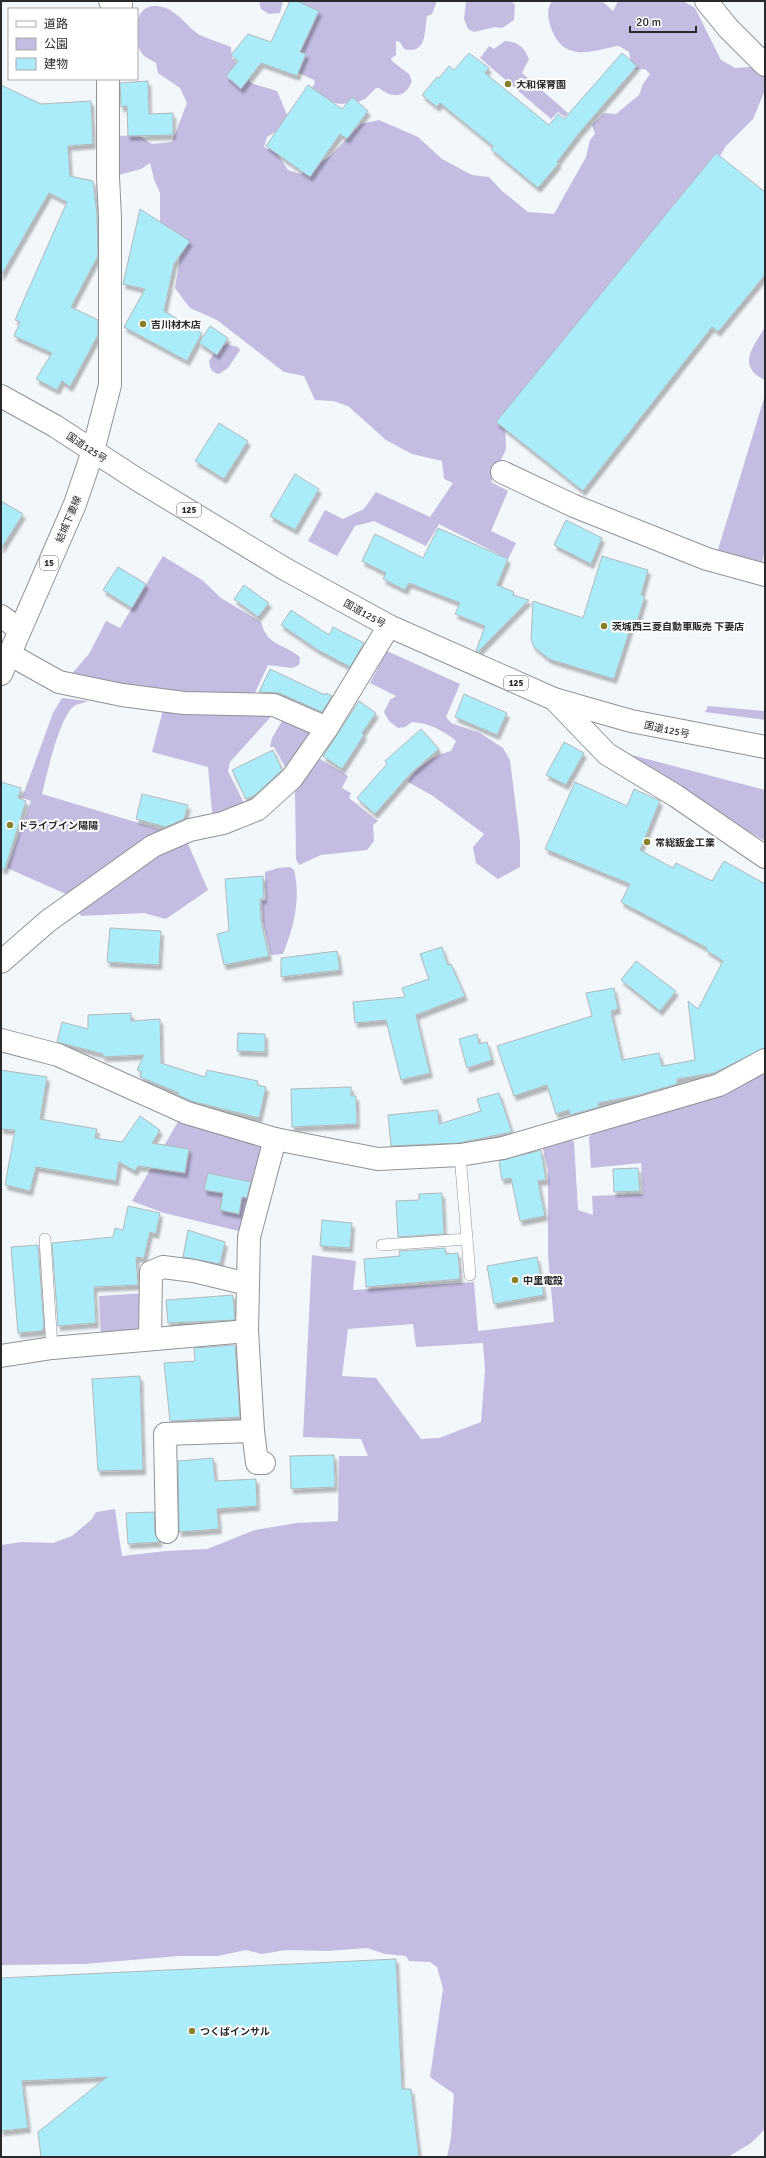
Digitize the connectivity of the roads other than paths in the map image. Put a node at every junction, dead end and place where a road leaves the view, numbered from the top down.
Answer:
1 (706, 1) edge
2 (765, 65) edge
3 (108, 80) edge
4 (1, 396) edge
5 (93, 451) junction
6 (502, 472) dead end
7 (765, 575) edge
8 (1, 616) edge
9 (389, 626) junction
10 (20, 630) junction
11 (9, 654) junction
12 (1, 674) edge
13 (554, 699) junction
14 (327, 728) junction
15 (765, 747) edge
16 (765, 856) edge
17 (1, 962) edge
18 (1, 1040) edge
19 (765, 1060) edge
20 (275, 1139) junction
21 (460, 1155) junction
22 (467, 1238) junction
23 (46, 1239) dead end
24 (382, 1245) dead end
25 (470, 1275) dead end
26 (248, 1284) junction
27 (247, 1331) junction
28 (150, 1339) junction
29 (52, 1348) junction
30 (1, 1356) edge
31 (254, 1431) junction
32 (264, 1463) dead end
33 (167, 1532) dead end

1 - 2 main road
3 - 5 main road, 結城下妻線
4 - 5 main road, 国道125号 / 125
5 - 9 main road, 国道125号 / 125
5 - 10 main road, 結城下妻線 / 15
6 - 7 main road
8 - 10 main road
9 - 13 main road, 国道125号 / 125
9 - 14 main road
10 - 11 main road, 結城下妻線 / 15
11 - 12 main road, 結城下妻線 / 15
11 - 14 main road
13 - 15 main road, 国道125号 / 125
13 - 16 main road
14 - 17 main road
18 - 20 main road
19 - 21 main road
20 - 21 main road
20 - 26 main road
21 - 22 lane
22 - 24 lane
22 - 25 lane
23 - 29 lane
26 - 27 main road
26 - 28 main road
27 - 28 main road
27 - 31 main road
28 - 29 main road
29 - 30 main road
31 - 32 main road
31 - 33 main road

